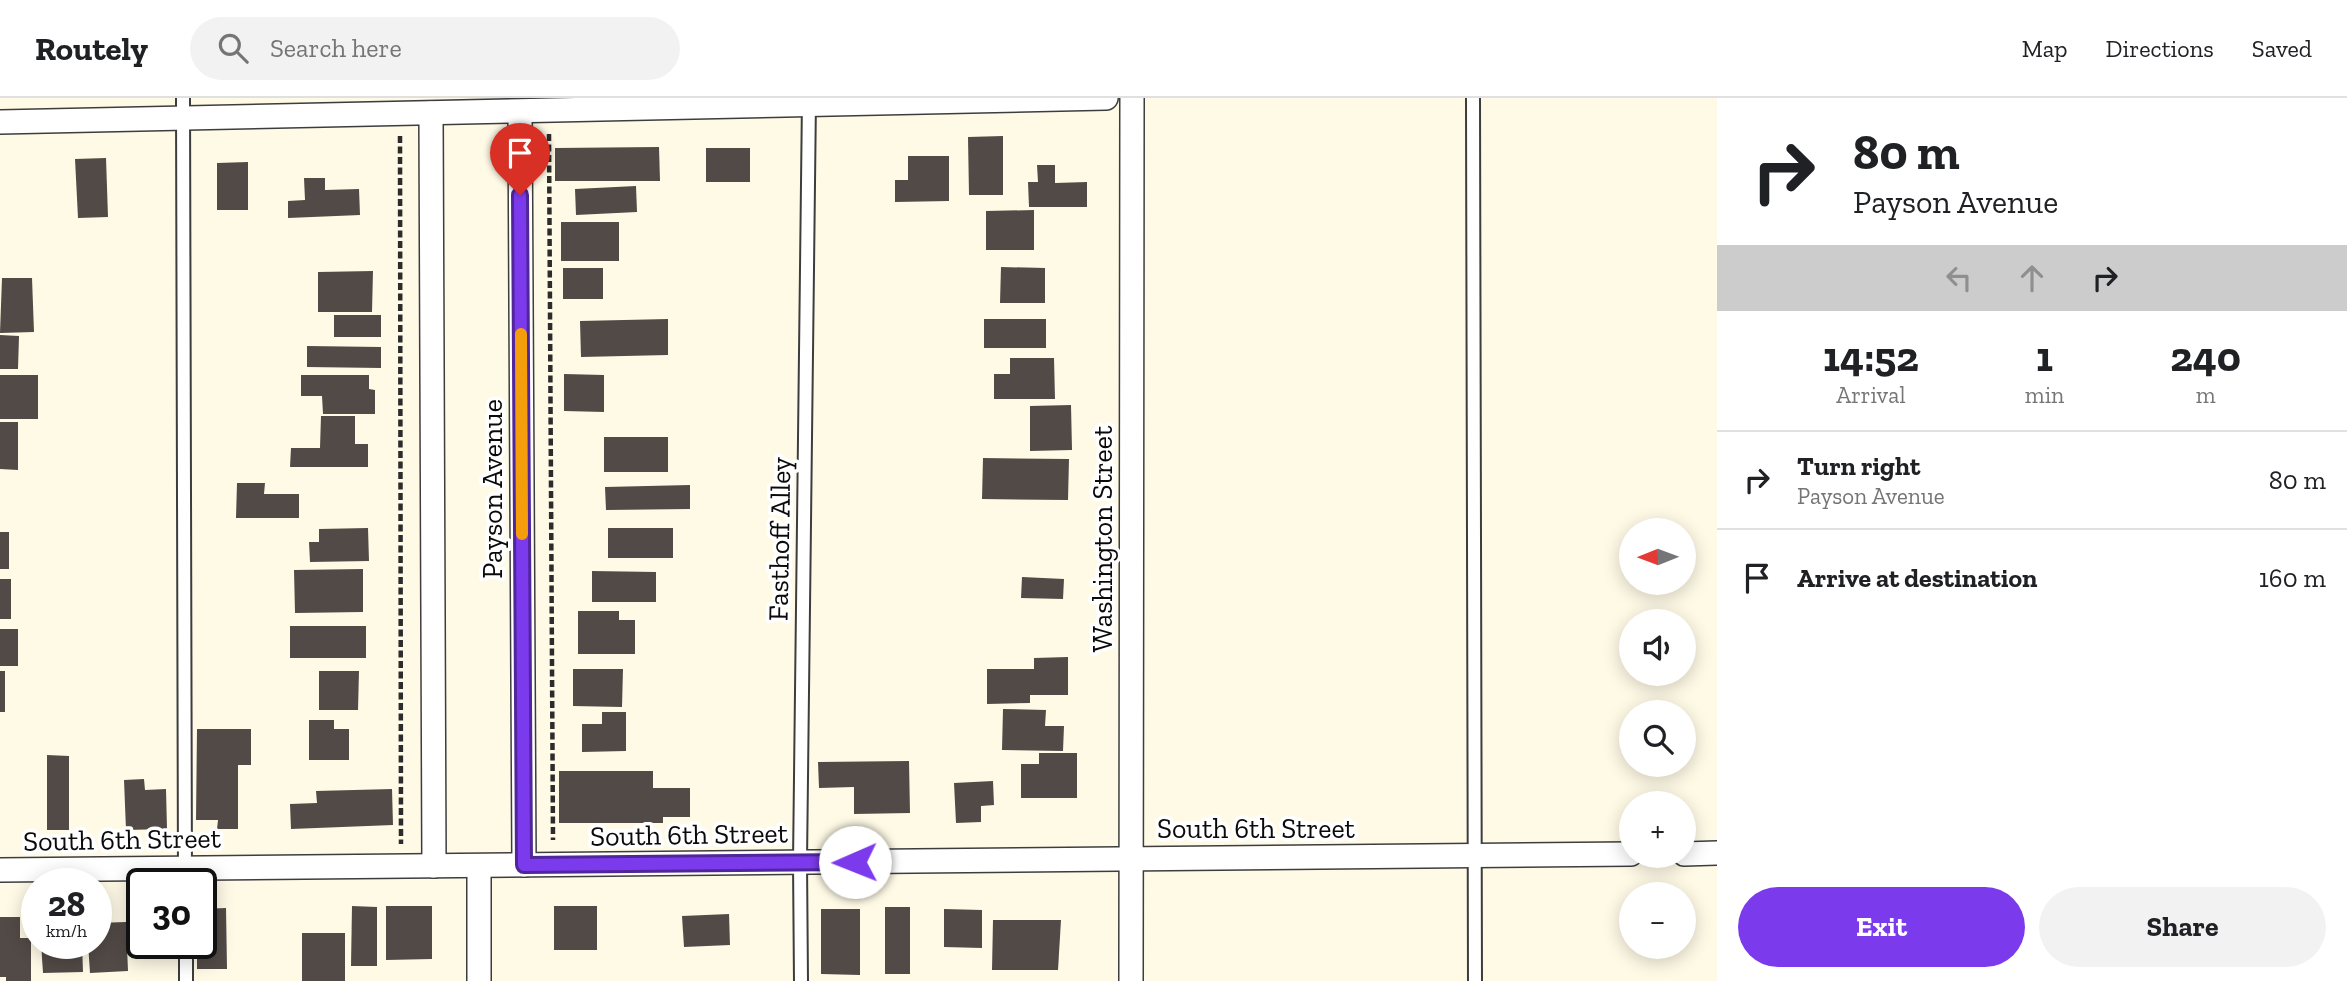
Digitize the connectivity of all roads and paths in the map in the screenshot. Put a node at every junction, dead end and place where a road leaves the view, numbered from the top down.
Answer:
1 (1106, 98) edge
2 (1132, 98) edge
3 (1473, 98) edge
4 (809, 102) edge
5 (478, 105) edge
6 (183, 108) edge
7 (549, 111) junction
8 (520, 112) junction
9 (431, 113) junction
10 (400, 114) junction
11 (0, 122) edge
12 (1717, 853) edge
13 (1619, 854) edge
14 (1696, 854) edge
15 (1475, 856) junction
16 (1131, 858) junction
17 (800, 862) junction
18 (524, 865) junction
19 (553, 865) junction
20 (401, 866) junction
21 (434, 866) junction
22 (480, 866) junction
23 (185, 868) edge
24 (0, 870) edge
25 (126, 874) edge
26 (217, 875) edge
27 (186, 959) edge
28 (186, 981) edge
29 (479, 981) edge
30 (801, 981) edge
31 (1131, 981) edge
32 (1475, 981) edge

1 - 4 street
2 - 16 street, Washington Street
3 - 15 lane
4 - 7 street
4 - 17 lane, Fasthoff Alley
5 - 8 street
5 - 9 street
6 - 10 street
6 - 11 street
6 - 23 lane
7 - 8 street
7 - 19 path
8 - 18 street, Payson Avenue
9 - 10 street
9 - 21 street
10 - 20 path
12 - 14 street
13 - 15 street, South 6th Street
15 - 16 street, South 6th Street
15 - 32 lane
16 - 17 street, South 6th Street
16 - 31 street, Washington Street
17 - 19 street, South 6th Street
17 - 30 lane, Fasthoff Alley
18 - 19 street, South 6th Street
18 - 22 street, South 6th Street
20 - 21 street, South 6th Street
20 - 26 street, South 6th Street
21 - 22 street, South 6th Street
22 - 29 street
24 - 25 street, South 6th Street
27 - 28 lane

